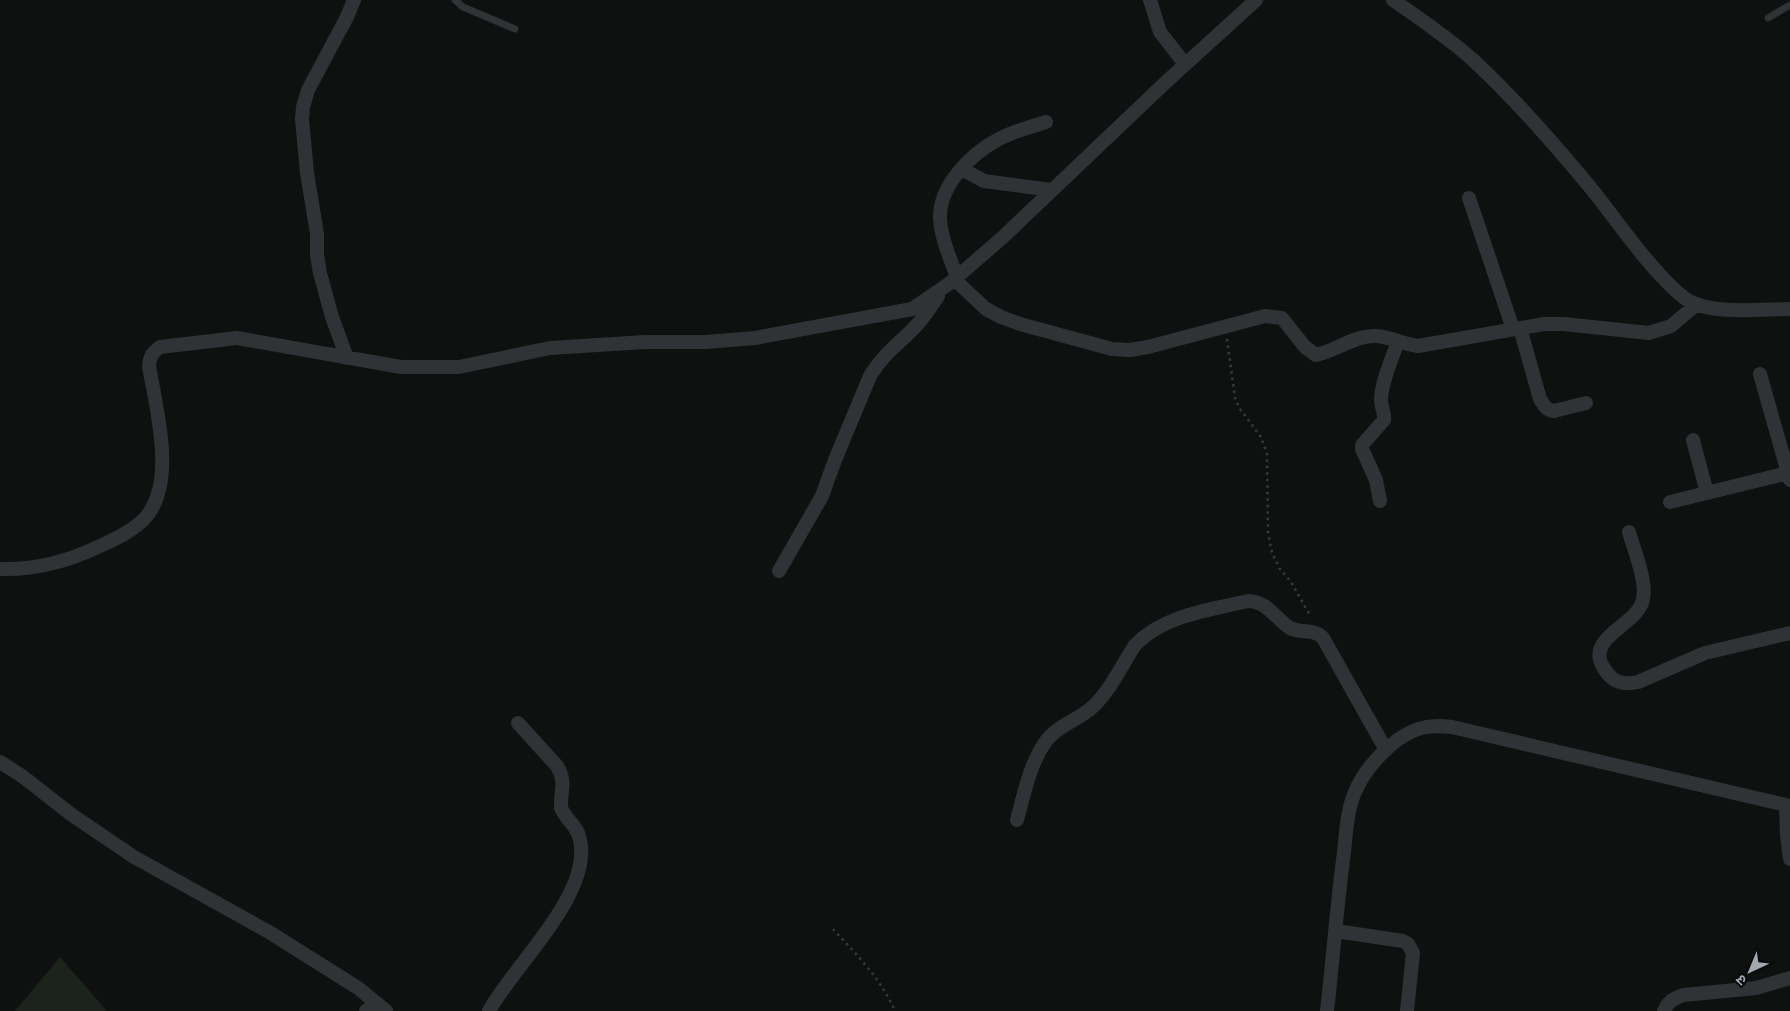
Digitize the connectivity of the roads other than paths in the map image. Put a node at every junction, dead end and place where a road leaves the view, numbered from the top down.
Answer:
1 (354, 0) edge
2 (456, 0) edge
3 (1150, 0) edge
4 (1256, 0) edge
5 (1398, 2) edge
6 (1790, 5) edge
7 (1768, 18) dead end
8 (515, 29) dead end
9 (1185, 64) junction
10 (1046, 122) dead end
11 (962, 169) junction
12 (1052, 190) junction
13 (1469, 198) dead end
14 (956, 278) junction
15 (942, 289) junction
16 (1697, 304) junction
17 (1790, 309) edge
18 (1516, 328) junction
19 (1398, 342) junction
20 (346, 358) junction
21 (1760, 374) dead end
22 (1586, 404) dead end
23 (1693, 440) dead end
24 (1789, 476) edge
25 (1707, 493) junction
26 (1380, 501) dead end
27 (1670, 502) dead end
28 (1629, 532) dead end
29 (0, 568) edge
30 (780, 570) dead end
31 (1790, 633) edge
32 (518, 723) dead end
33 (1386, 750) junction
34 (0, 762) edge
35 (1788, 805) edge
36 (1016, 820) dead end
37 (1790, 859) edge
38 (1336, 931) junction
39 (1790, 978) edge
40 (376, 1008) edge
41 (488, 1011) edge
42 (1327, 1011) edge
43 (1407, 1011) edge
44 (1664, 1011) edge

1 - 20 street
2 - 8 lane
3 - 9 street
4 - 9 street
5 - 16 street
6 - 7 lane
9 - 12 street
10 - 11 street
11 - 12 street
11 - 14 street
12 - 14 street
13 - 18 street
14 - 15 street
14 - 19 street
15 - 20 street
15 - 30 street
16 - 17 street
16 - 18 street
18 - 19 street
18 - 22 street
19 - 26 street
20 - 29 street
21 - 24 street
23 - 25 street
24 - 25 street
25 - 27 street
28 - 31 street
32 - 41 street
33 - 35 street
33 - 36 street
33 - 38 street
34 - 40 street
35 - 37 street
38 - 42 street
38 - 43 street
39 - 44 street

